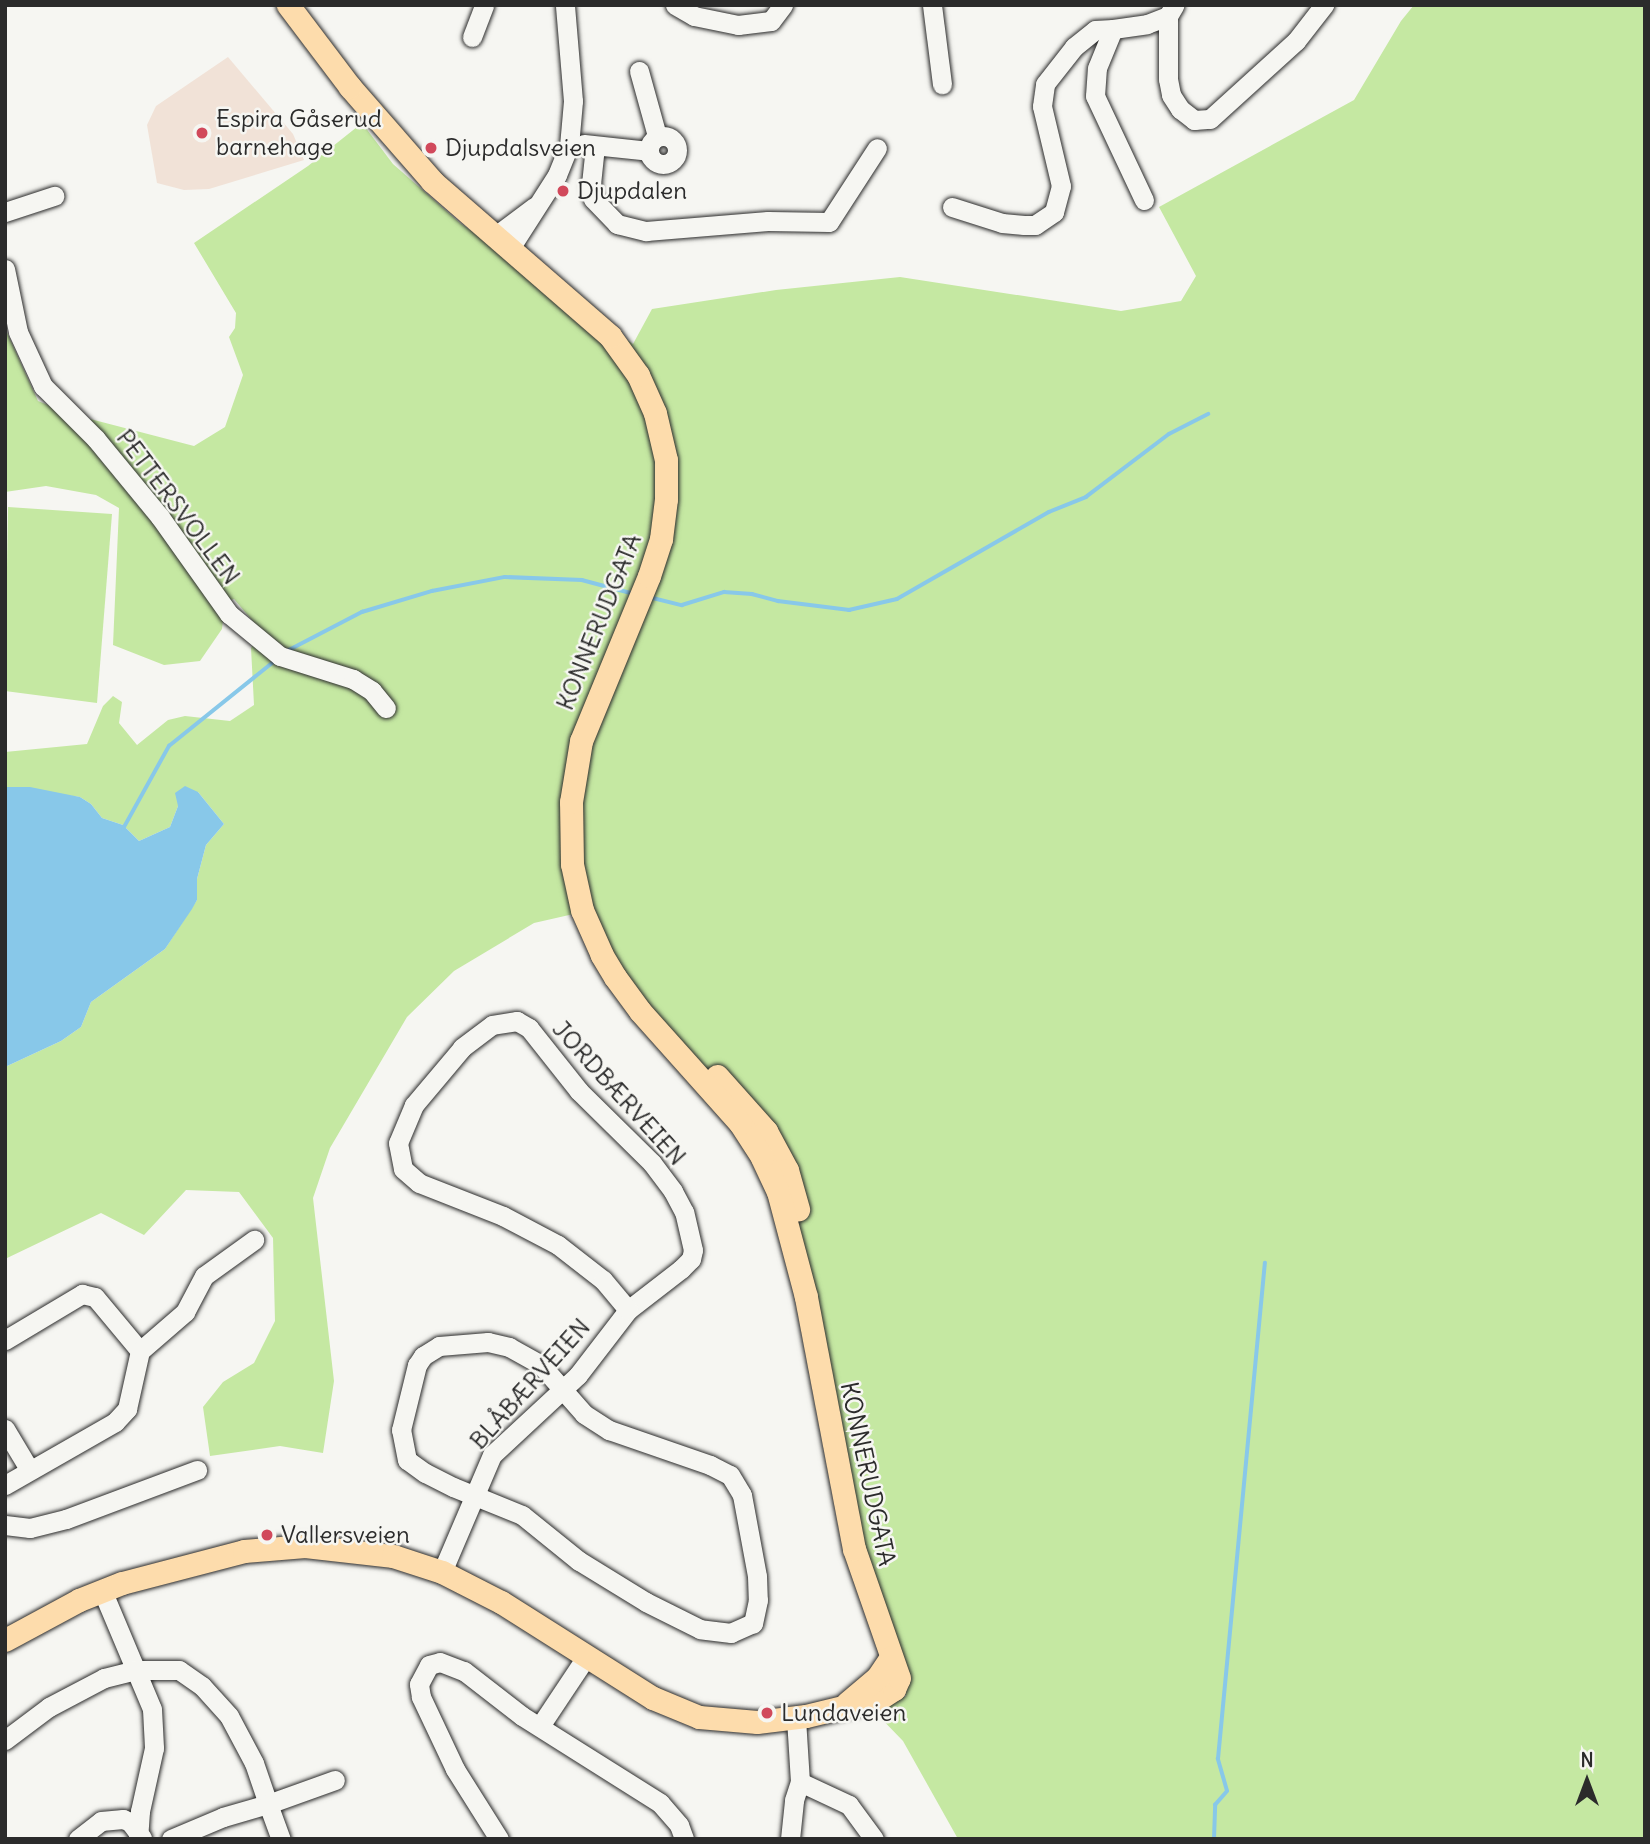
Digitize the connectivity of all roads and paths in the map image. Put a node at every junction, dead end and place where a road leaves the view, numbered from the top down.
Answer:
1 (288, 5) edge
2 (484, 5) edge
3 (565, 5) edge
4 (675, 5) edge
5 (783, 5) edge
6 (932, 5) edge
7 (1324, 5) edge
8 (1171, 11) edge
9 (1113, 29) junction
10 (472, 37) dead end
11 (639, 71) dead end
12 (942, 84) dead end
13 (570, 141) junction
14 (595, 146) junction
15 (877, 148) dead end
16 (54, 196) dead end
17 (1144, 200) dead end
18 (952, 207) dead end
19 (5, 212) edge
20 (502, 243) junction
21 (5, 269) edge
22 (386, 708) dead end
23 (254, 1240) dead end
24 (628, 1310) junction
25 (5, 1340) edge
26 (140, 1351) junction
27 (561, 1390) junction
28 (5, 1429) edge
29 (29, 1469) junction
30 (197, 1470) dead end
31 (5, 1485) edge
32 (474, 1494) junction
33 (5, 1525) edge
34 (442, 1572) junction
35 (102, 1590) junction
36 (7, 1635) edge
37 (586, 1657) junction
38 (136, 1670) junction
39 (796, 1718) junction
40 (540, 1726) junction
41 (5, 1740) edge
42 (335, 1780) dead end
43 (800, 1782) junction
44 (268, 1804) junction
45 (139, 1837) edge
46 (78, 1839) edge
47 (171, 1839) edge
48 (281, 1839) edge
49 (499, 1839) edge
50 (684, 1839) edge
51 (790, 1839) edge
52 (874, 1839) edge

1 - 20 main road, KONNERUDGATA
2 - 10 street
3 - 13 street
4 - 5 street
6 - 12 street
7 - 8 street
8 - 9 street
9 - 17 street
9 - 18 street
11 - 14 street
13 - 14 street
13 - 20 street
14 - 15 street
16 - 19 street
20 - 39 main road, KONNERUDGATA
21 - 22 street, PETTERSVOLLEN
23 - 26 street
24 - 24 street, JORDBÆRVEIEN
24 - 27 street, BLÅBÆRVEIEN
25 - 26 street
26 - 29 street
27 - 32 street, BLÅBÆRVEIEN
27 - 32 street
27 - 32 street
28 - 29 street
29 - 31 street
30 - 33 street
32 - 34 street, BLÅBÆRVEIEN
34 - 35 main road
34 - 37 main road
35 - 36 main road
35 - 38 street
37 - 39 main road
37 - 40 street
38 - 41 street
38 - 44 street
38 - 45 street
39 - 43 street
40 - 49 street
40 - 50 street
42 - 44 street
43 - 51 street
43 - 52 street
44 - 47 street
44 - 48 street
45 - 46 street

